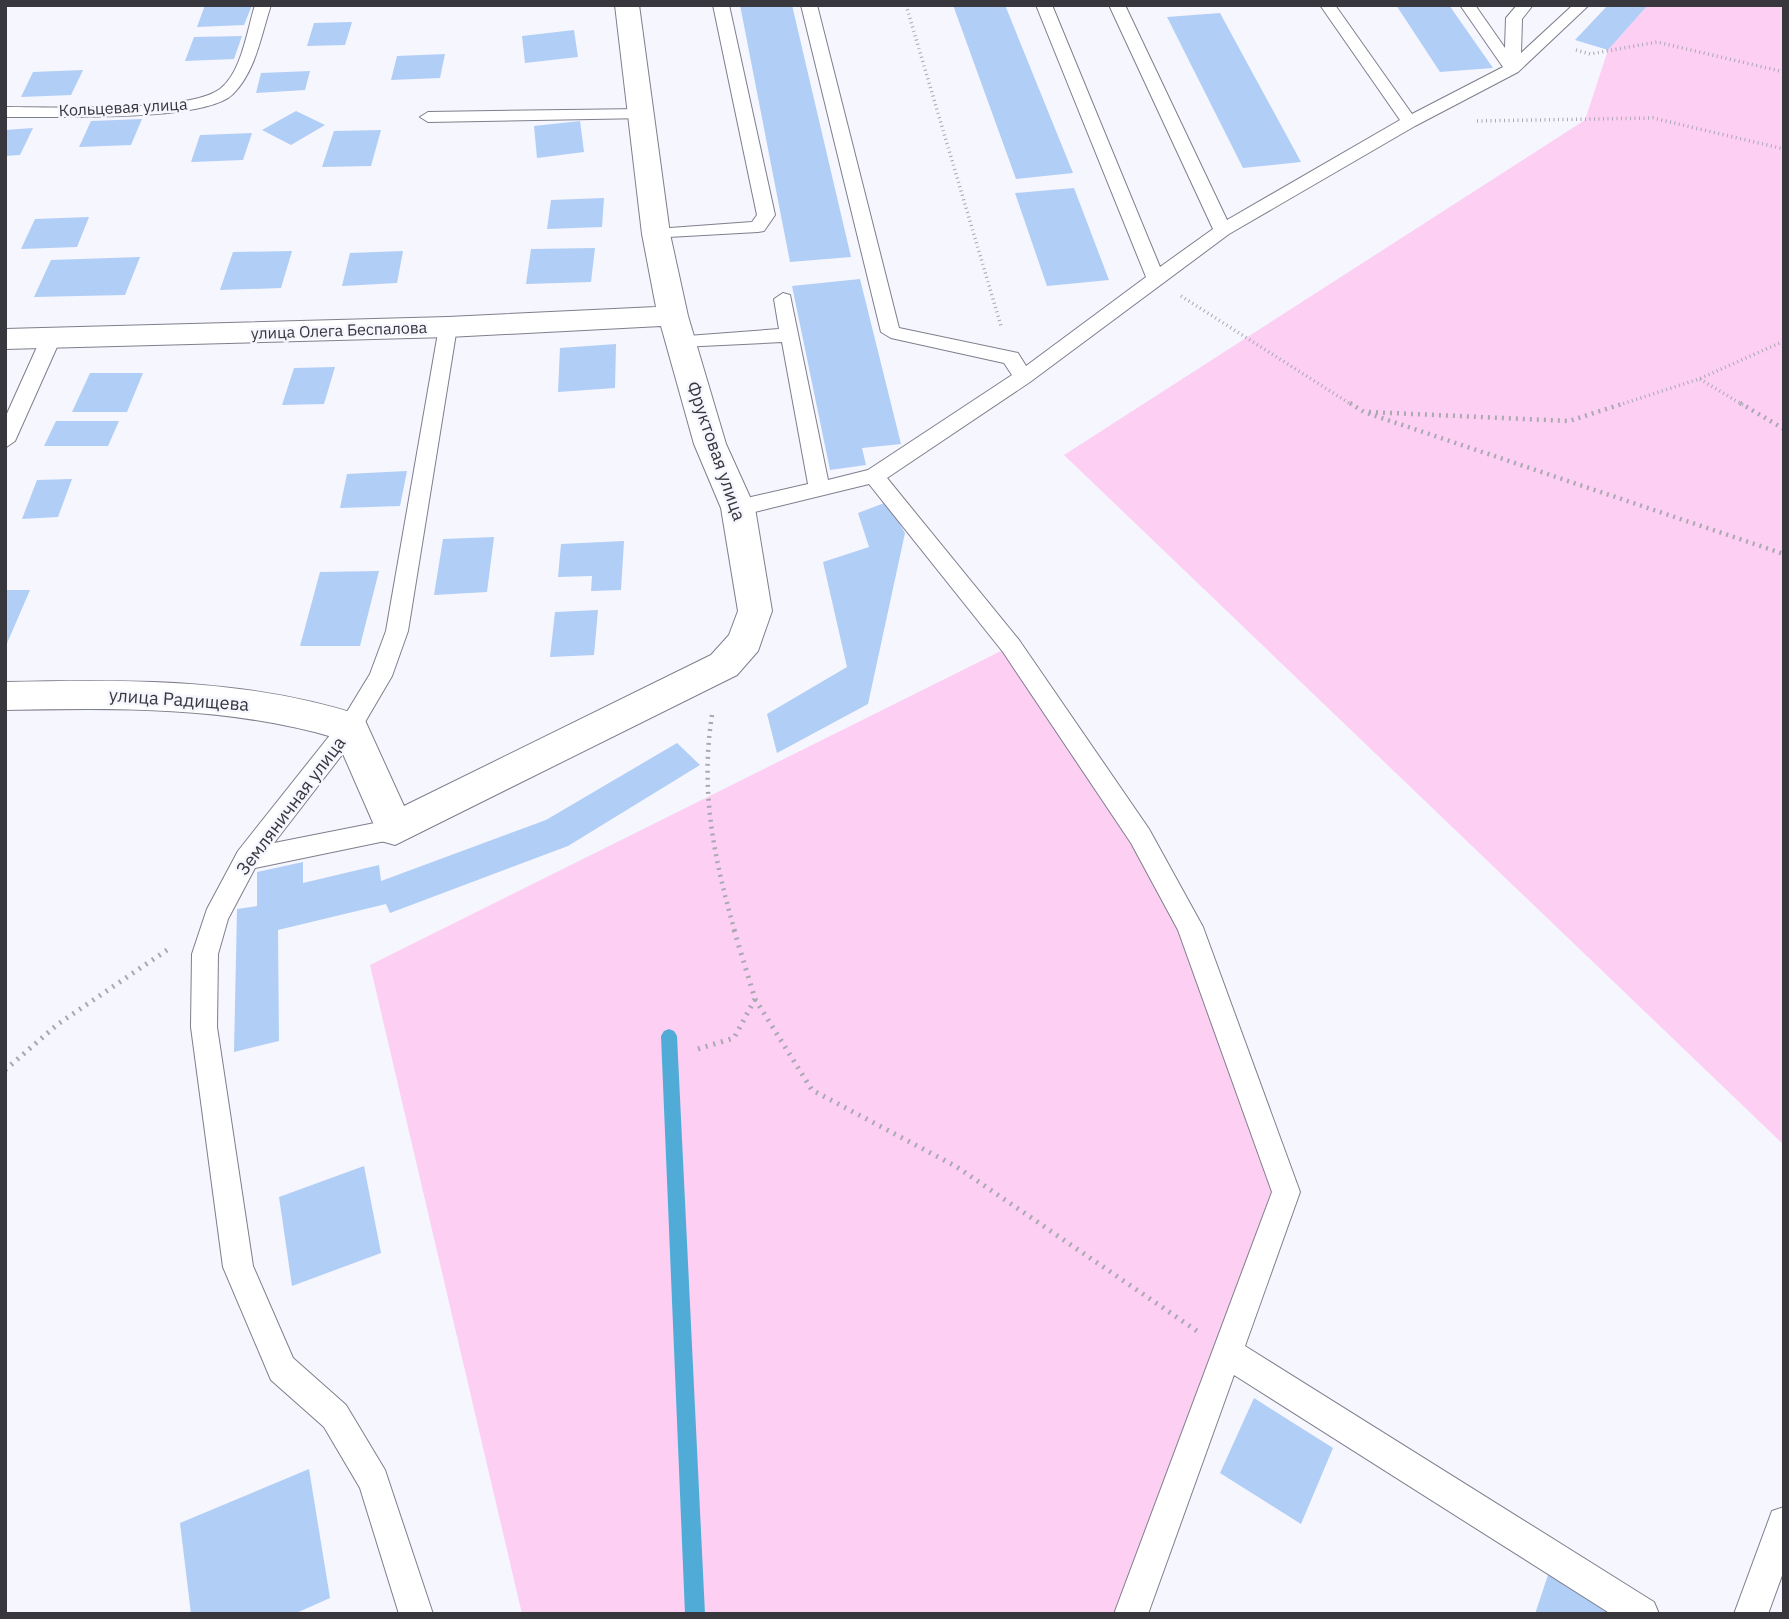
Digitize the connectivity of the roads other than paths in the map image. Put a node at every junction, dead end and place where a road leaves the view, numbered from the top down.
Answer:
1 (263, 5) edge
2 (627, 5) edge
3 (721, 5) edge
4 (809, 5) edge
5 (1044, 5) edge
6 (1117, 5) edge
7 (1327, 5) edge
8 (1467, 5) edge
9 (1526, 5) edge
10 (1582, 5) edge
11 (1512, 69) junction
12 (5, 112) edge
13 (641, 114) junction
14 (428, 117) dead end
15 (1409, 122) junction
16 (1223, 230) junction
17 (656, 234) junction
18 (1157, 281) junction
19 (783, 299) dead end
20 (448, 327) junction
21 (677, 328) junction
22 (790, 335) junction
23 (51, 338) junction
24 (5, 339) edge
25 (1023, 377) junction
26 (5, 441) edge
27 (874, 476) junction
28 (819, 489) junction
29 (738, 508) junction
30 (5, 696) edge
31 (350, 727) junction
32 (395, 829) junction
33 (247, 859) junction
34 (1226, 1352) junction
35 (1784, 1523) edge
36 (416, 1614) edge
37 (1131, 1614) edge
38 (1642, 1614) edge
39 (1751, 1614) edge

1 - 12 lane, Кольцевая улица
2 - 13 street, Фруктовая улица
3 - 17 lane
4 - 25 lane
5 - 18 lane
6 - 16 lane
7 - 15 lane
8 - 11 lane
9 - 11 lane
10 - 11 lane
11 - 15 lane
13 - 14 lane
13 - 17 street, Фруктовая улица
15 - 16 lane
16 - 18 lane
17 - 21 street, Фруктовая улица
18 - 25 lane
19 - 22 lane
20 - 21 street, улица Олега Беспалова
20 - 23 street, улица Олега Беспалова
20 - 31 lane, Земляничная улица
21 - 22 lane
21 - 29 street, Фруктовая улица
22 - 28 lane
23 - 24 street, улица Олега Беспалова
23 - 26 lane
25 - 27 lane
27 - 28 lane
27 - 34 lane
28 - 29 lane
29 - 32 street, Фруктовая улица
30 - 31 street, улица Радищева
31 - 32 street
31 - 33 lane, Земляничная улица
32 - 33 lane
33 - 36 lane, Земляничная улица
34 - 37 lane
34 - 38 lane
35 - 39 lane

